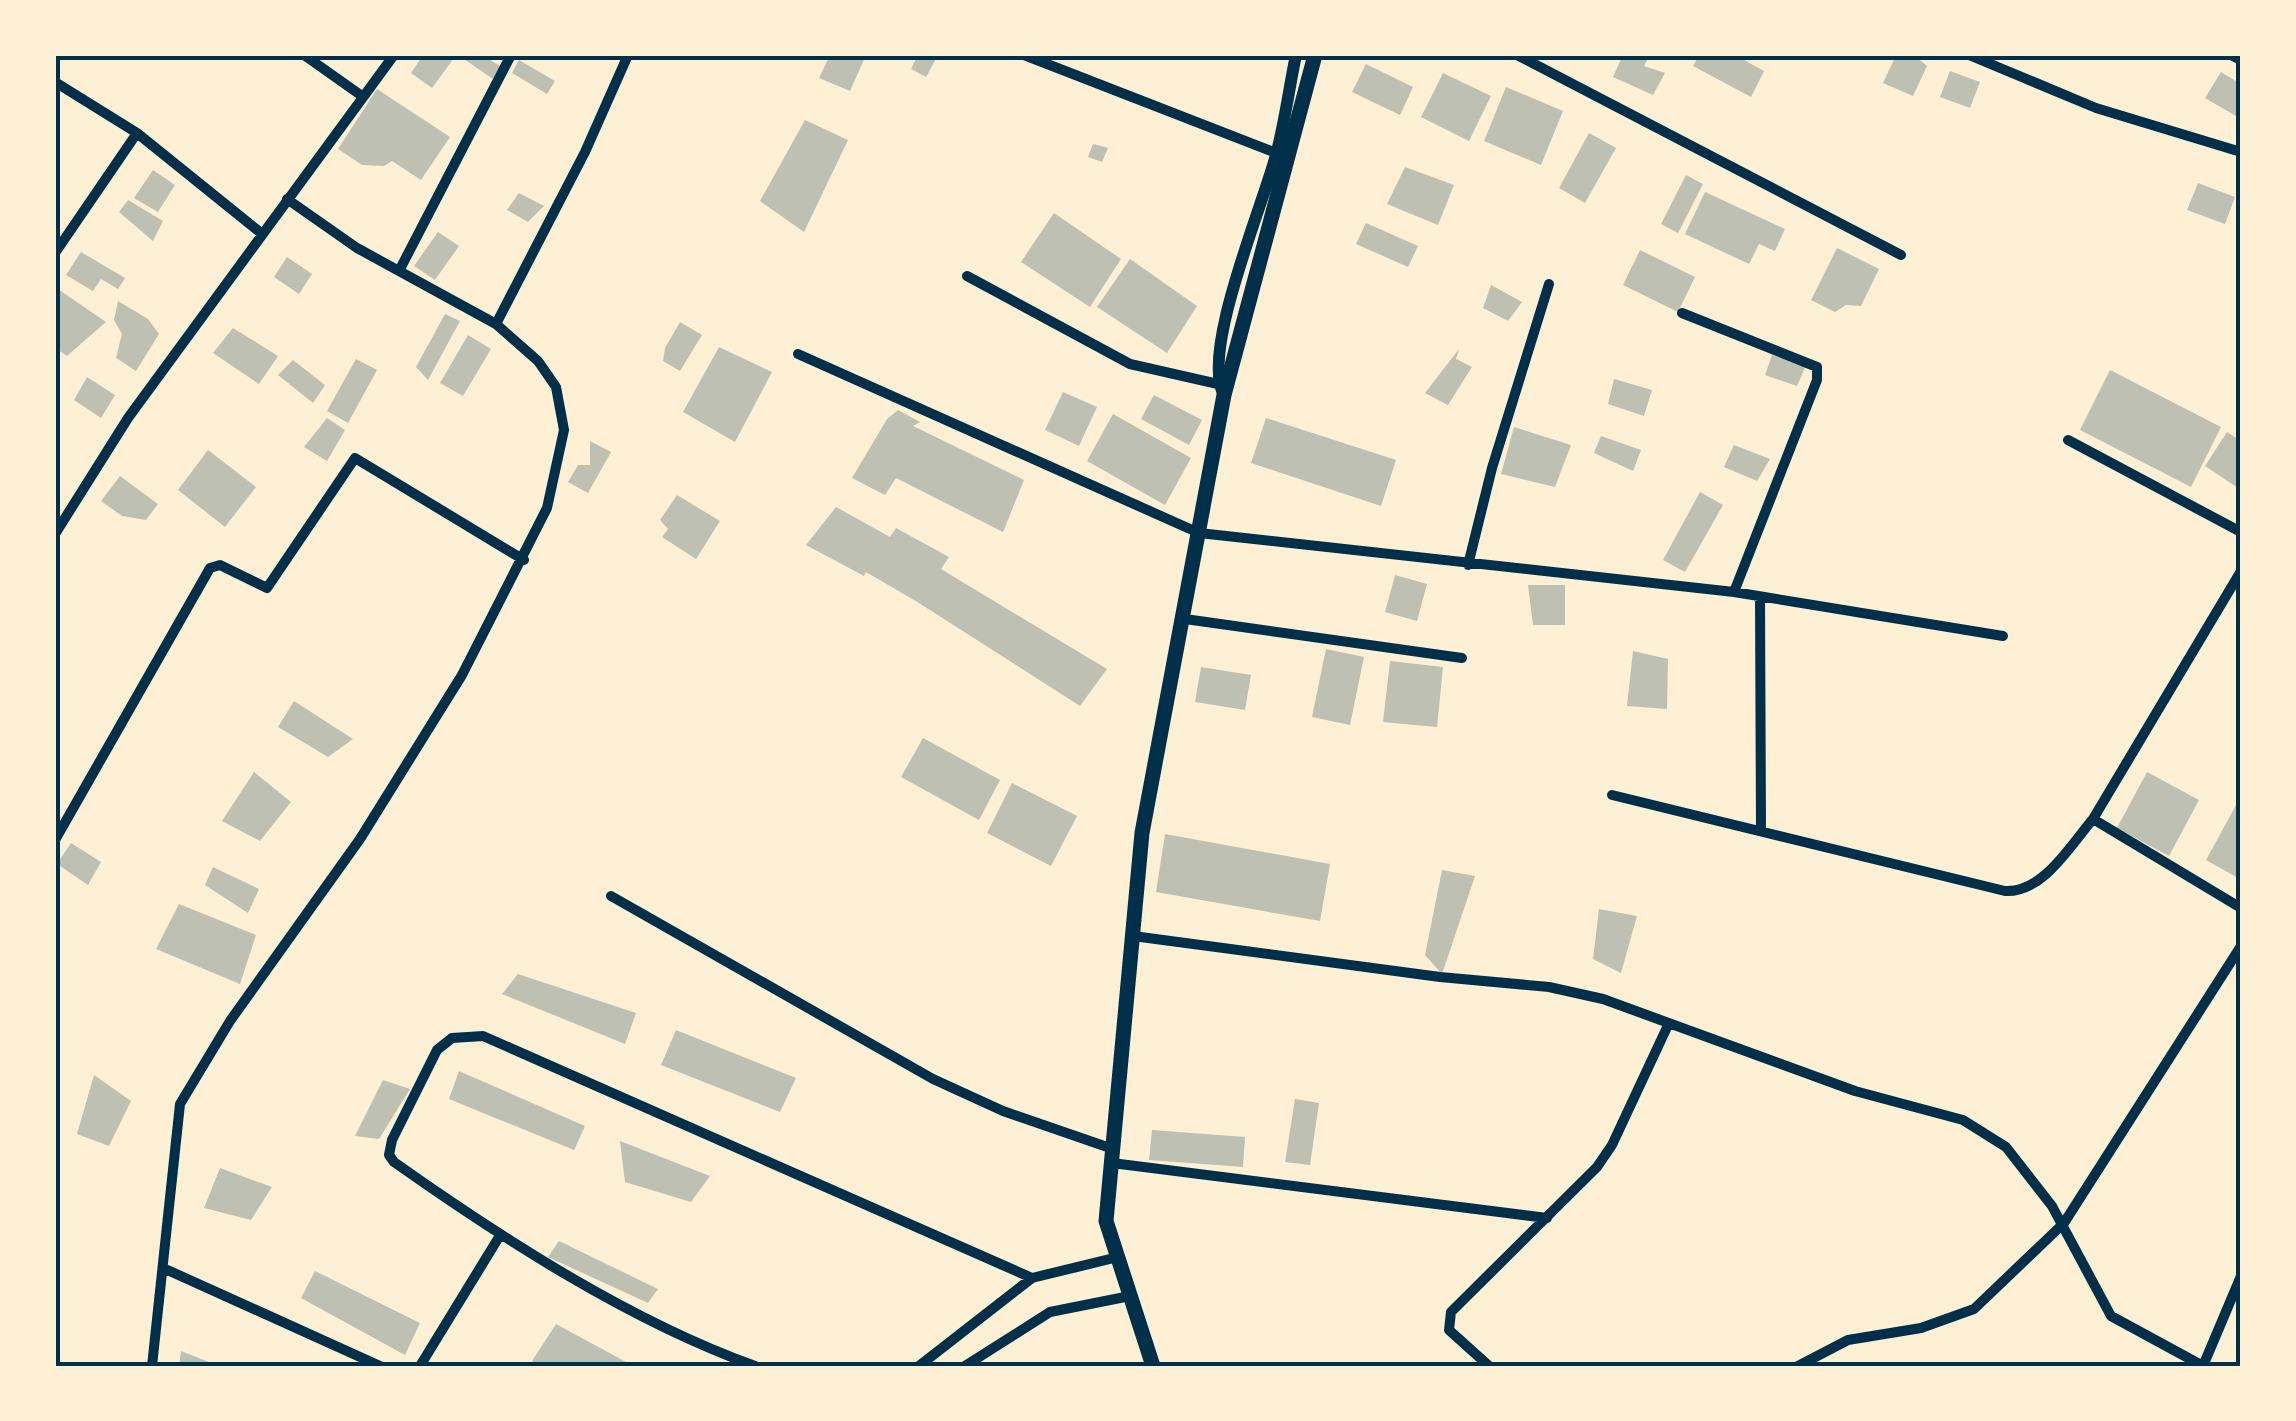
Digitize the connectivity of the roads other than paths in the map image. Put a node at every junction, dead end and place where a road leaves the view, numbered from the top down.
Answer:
1 (304, 55) edge
2 (394, 55) edge
3 (511, 55) edge
4 (628, 55) edge
5 (1024, 55) edge
6 (1296, 55) edge
7 (1315, 55) edge
8 (1516, 55) edge
9 (1969, 55) edge
10 (2232, 55) edge
11 (2241, 60) edge
12 (55, 82) edge
13 (362, 96) junction
14 (136, 133) junction
15 (2241, 152) edge
16 (1283, 157) junction
17 (287, 199) junction
18 (261, 233) junction
19 (55, 253) edge
20 (1901, 255) dead end
21 (399, 271) junction
22 (967, 276) dead end
23 (1550, 284) dead end
24 (1682, 313) dead end
25 (496, 324) junction
26 (798, 354) dead end
27 (1221, 389) junction
28 (2068, 440) dead end
29 (55, 503) edge
30 (68, 512) junction
31 (1199, 532) junction
32 (2241, 532) edge
33 (55, 534) edge
34 (524, 560) junction
35 (1468, 565) junction
36 (2239, 580) edge
37 (1734, 592) junction
38 (1760, 598) junction
39 (1185, 619) junction
40 (2003, 636) dead end
41 (1462, 658) dead end
42 (1612, 795) dead end
43 (2094, 819) junction
44 (1761, 832) junction
45 (55, 840) edge
46 (611, 896) dead end
47 (2241, 908) edge
48 (1132, 936) junction
49 (2241, 946) edge
50 (1668, 1024) junction
51 (1113, 1156) junction
52 (1547, 1218) junction
53 (2064, 1223) junction
54 (499, 1237) junction
55 (1118, 1257) junction
56 (164, 1268) junction
57 (2241, 1276) edge
58 (1032, 1278) junction
59 (1130, 1296) junction
60 (152, 1366) edge
61 (380, 1366) edge
62 (420, 1366) edge
63 (755, 1366) edge
64 (919, 1366) edge
65 (964, 1366) edge
66 (1152, 1366) edge
67 (1489, 1366) edge
68 (1798, 1366) edge
69 (2203, 1366) edge

1 - 13 street
2 - 13 street
3 - 21 street
4 - 25 street
5 - 16 street
6 - 16 street
7 - 16 main road
8 - 20 street
9 - 15 street
10 - 11 street
12 - 14 street
13 - 17 street
14 - 18 street
14 - 19 street
16 - 27 main road
17 - 18 street
17 - 21 street
18 - 30 street
21 - 25 street
22 - 27 street
23 - 35 street
24 - 37 street
25 - 34 street
26 - 31 street
27 - 31 main road
28 - 32 street
29 - 30 street
30 - 33 street
31 - 35 street
31 - 39 main road
34 - 45 street
34 - 56 street
35 - 37 street
36 - 43 street
37 - 38 street
38 - 40 street
38 - 44 street
39 - 41 street
39 - 48 main road
42 - 44 street
43 - 44 street
43 - 47 street
46 - 51 street
48 - 50 street
48 - 51 main road
49 - 53 street
50 - 52 street
50 - 53 street
51 - 52 street
51 - 55 main road
52 - 67 street
53 - 68 street
53 - 69 street
54 - 58 street
54 - 62 street
54 - 63 street
55 - 58 street
55 - 59 main road
56 - 60 street
56 - 61 street
57 - 69 street
58 - 64 street
59 - 65 street
59 - 66 main road

